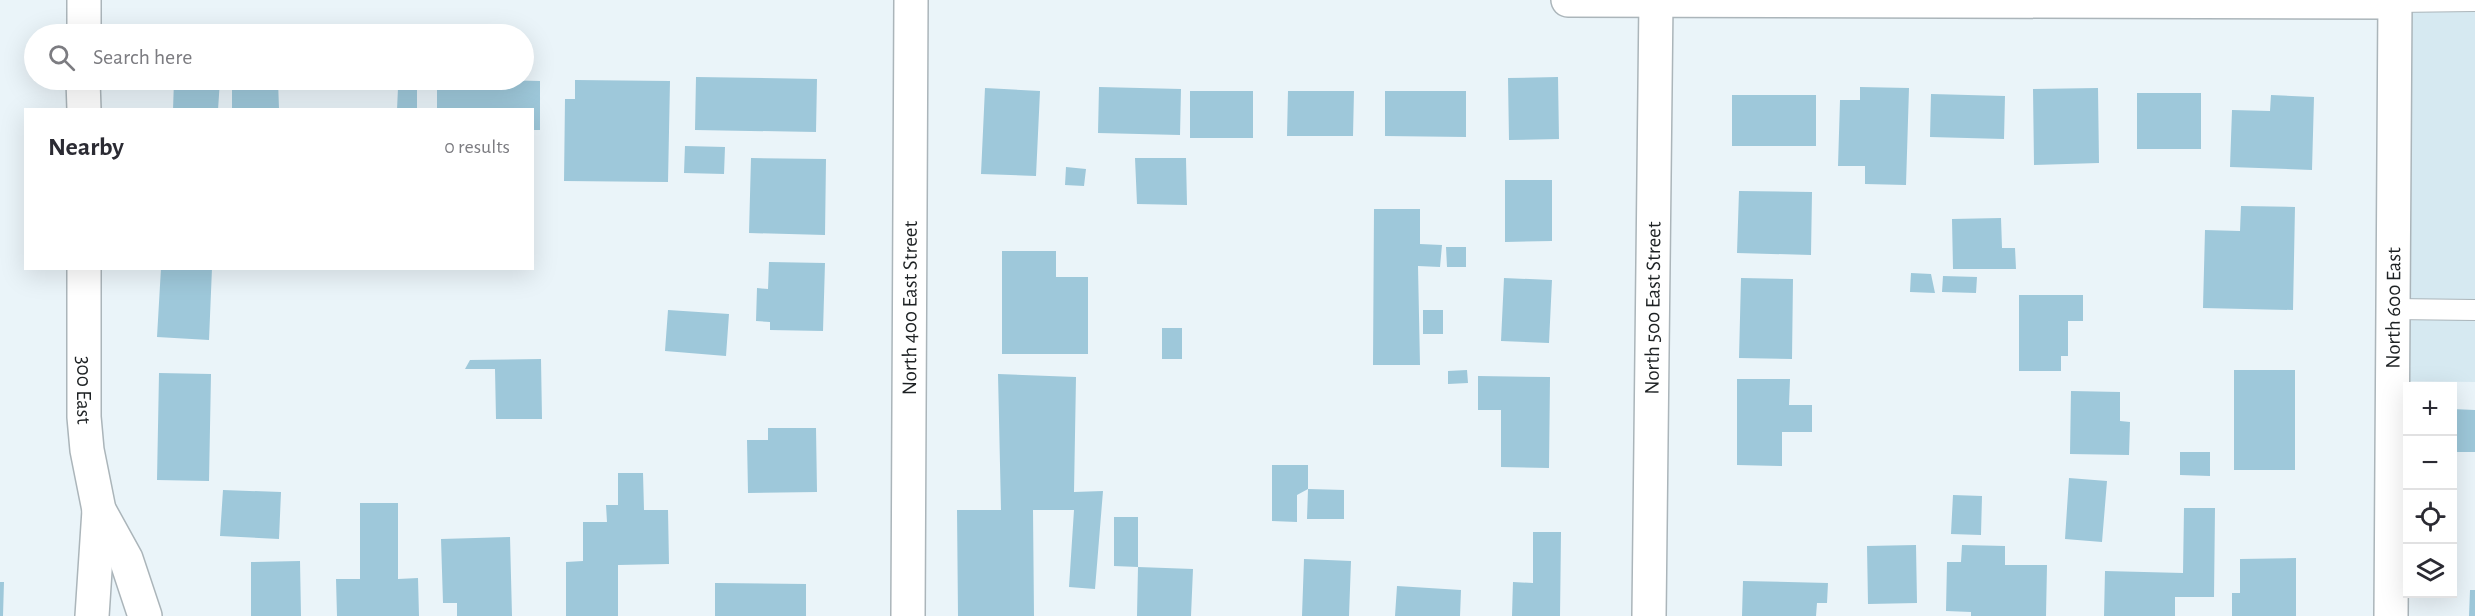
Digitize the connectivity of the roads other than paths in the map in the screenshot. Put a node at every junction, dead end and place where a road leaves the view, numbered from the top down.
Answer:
1 (84, 0) edge
2 (911, 0) edge
3 (1568, 0) edge
4 (1656, 1) edge
5 (2395, 1) edge
6 (2475, 1) edge
7 (84, 24) edge
8 (83, 90) edge
9 (84, 108) edge
10 (84, 270) edge
11 (2394, 309) junction
12 (2475, 310) edge
13 (99, 510) junction
14 (92, 616) edge
15 (145, 616) edge
16 (908, 616) edge
17 (1649, 616) edge
18 (2391, 616) edge

1 - 7 street
2 - 16 street, North 400 East Street
3 - 4 street
4 - 5 street
4 - 17 street, North 500 East Street
5 - 6 lane
5 - 11 street, North 600 East
8 - 9 street
10 - 13 street, 300 East
11 - 12 lane
11 - 18 street, North 600 East
13 - 14 street, 300 East
13 - 15 street, 300 East

